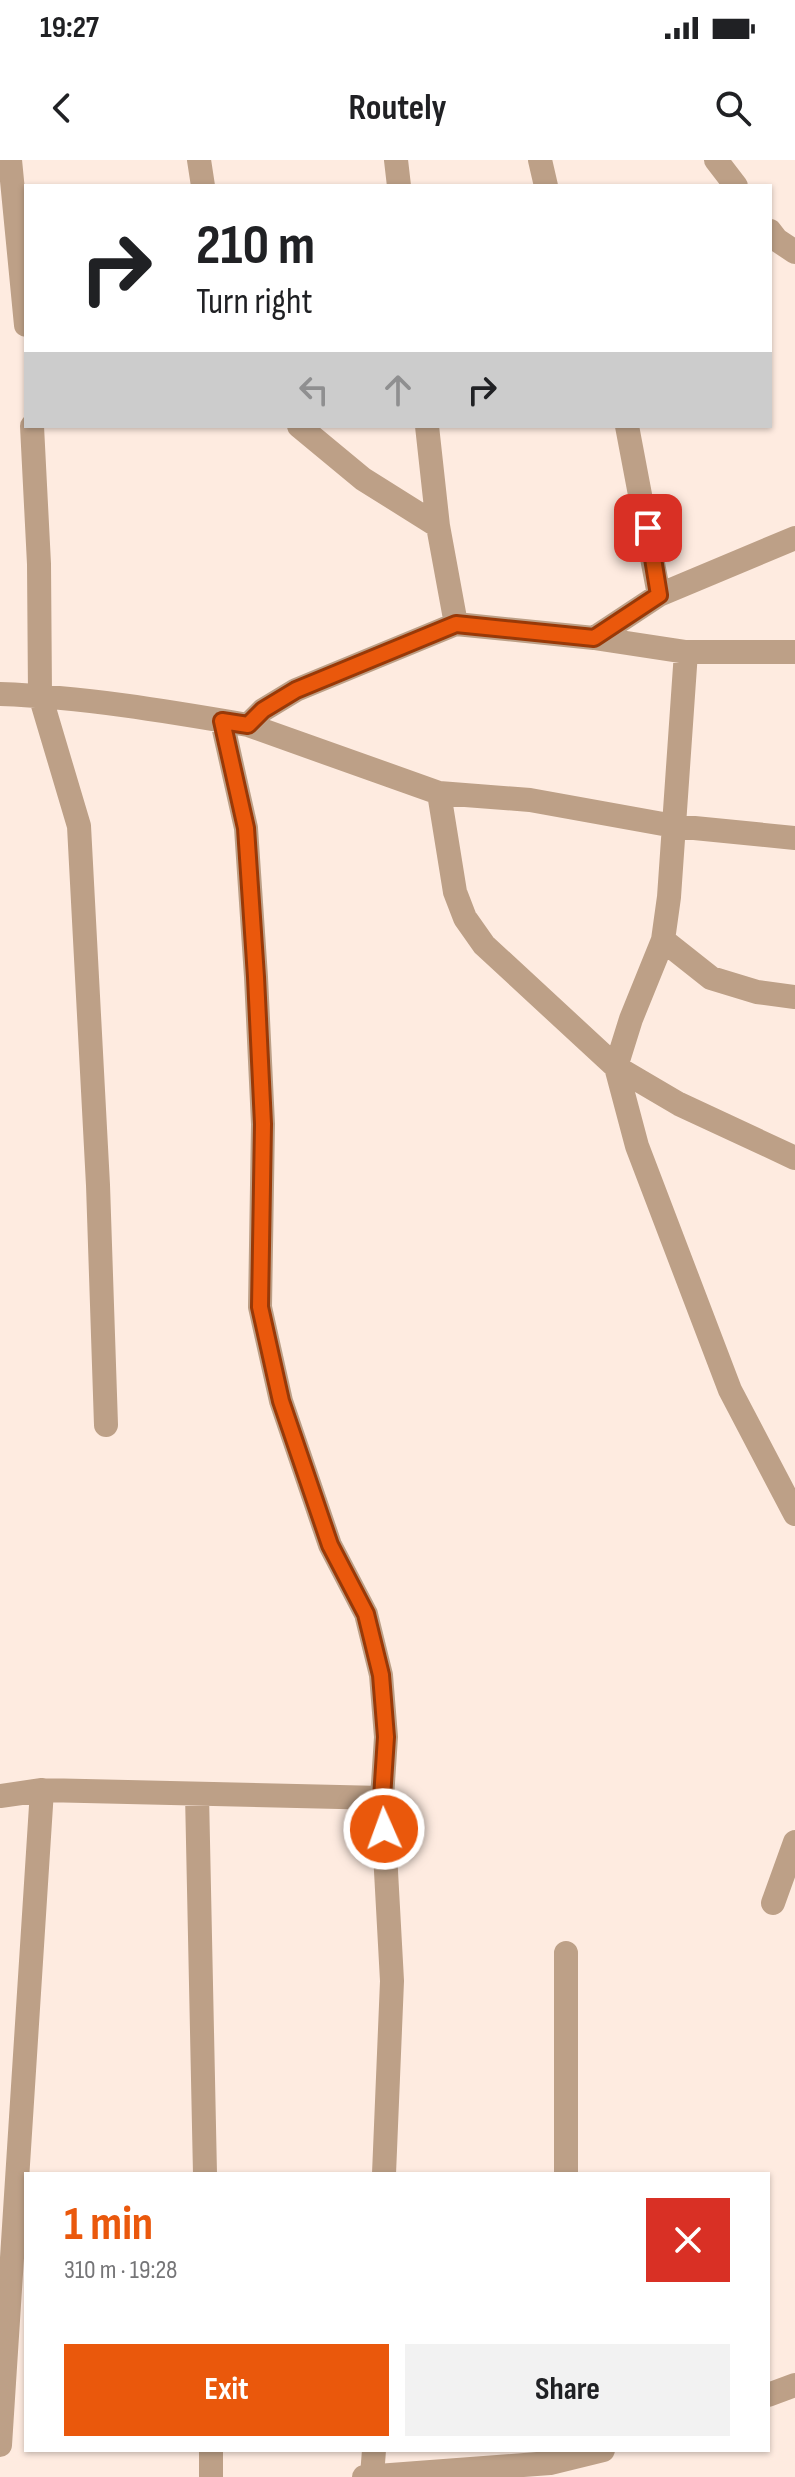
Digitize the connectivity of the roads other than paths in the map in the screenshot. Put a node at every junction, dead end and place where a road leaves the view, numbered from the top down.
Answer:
1 (10, 160) edge
2 (199, 160) edge
3 (396, 160) edge
4 (540, 160) edge
5 (716, 160) edge
6 (203, 184) edge
7 (399, 184) edge
8 (546, 184) edge
9 (734, 184) edge
10 (772, 234) edge
11 (795, 252) edge
12 (24, 304) edge
13 (32, 428) edge
14 (301, 428) edge
15 (427, 428) edge
16 (627, 428) edge
17 (438, 526) junction
18 (795, 538) edge
19 (659, 595) junction
20 (456, 624) junction
21 (594, 638) junction
22 (686, 652) junction
23 (795, 652) edge
24 (0, 694) edge
25 (40, 695) junction
26 (222, 721) junction
27 (248, 725) junction
28 (439, 793) junction
29 (674, 826) junction
30 (795, 838) edge
31 (663, 940) junction
32 (795, 997) edge
33 (616, 1067) junction
34 (795, 1158) edge
35 (106, 1425) dead end
36 (795, 1514) edge
37 (42, 1790) junction
38 (197, 1794) junction
39 (0, 1796) edge
40 (382, 1798) junction
41 (795, 1842) edge
42 (773, 1903) dead end
43 (566, 1953) dead end
44 (205, 2172) edge
45 (384, 2172) edge
46 (566, 2172) edge
47 (795, 2385) edge
48 (770, 2394) edge
49 (0, 2445) edge
50 (211, 2452) edge
51 (374, 2452) edge
52 (594, 2452) edge
53 (546, 2463) edge
54 (372, 2476) edge
55 (211, 2477) edge
56 (364, 2477) edge

1 - 12 street
2 - 6 street
3 - 7 street
4 - 8 street
5 - 9 street
10 - 11 street
13 - 25 street
14 - 17 street
15 - 17 street
16 - 19 street
17 - 20 street
18 - 19 street
19 - 21 street
20 - 21 street
20 - 27 street
21 - 22 street
22 - 23 street
22 - 29 street
24 - 25 street
25 - 26 street
25 - 35 street
26 - 27 street
26 - 40 street
27 - 28 street
28 - 29 street
28 - 33 street
29 - 30 street
29 - 31 street
31 - 32 street
31 - 33 street
33 - 34 street
33 - 36 street
37 - 38 street
37 - 39 street
37 - 49 street
38 - 40 street
38 - 44 street
40 - 45 street
41 - 42 street
43 - 46 street
47 - 48 street
50 - 55 street
51 - 54 street
52 - 53 street
53 - 54 street
54 - 56 street

